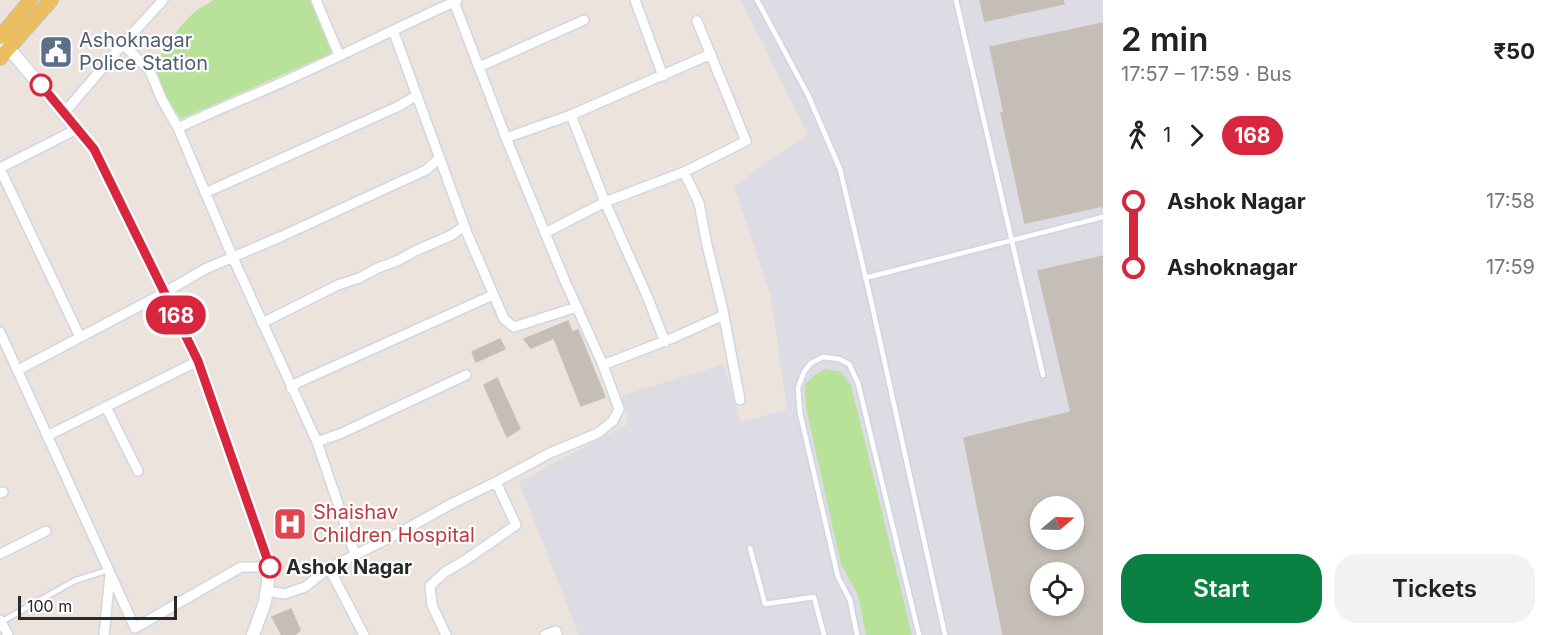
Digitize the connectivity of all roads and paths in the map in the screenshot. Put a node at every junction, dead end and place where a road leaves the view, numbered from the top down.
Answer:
1 (31, 0) edge
2 (51, 0) edge
3 (163, 0) edge
4 (316, 0) edge
5 (634, 0) edge
6 (757, 0) edge
7 (956, 0) edge
8 (452, 2) edge
9 (584, 20) dead end
10 (697, 21) dead end
11 (393, 30) junction
12 (123, 44) junction
13 (2, 45) edge
14 (711, 54) junction
15 (339, 55) junction
16 (479, 67) junction
17 (663, 76) junction
18 (417, 95) junction
19 (64, 113) junction
20 (571, 115) junction
21 (178, 128) junction
22 (78, 129) junction
23 (506, 138) junction
24 (440, 158) junction
25 (0, 168) edge
26 (684, 172) junction
27 (205, 193) junction
28 (605, 202) junction
29 (1103, 217) edge
30 (464, 226) junction
31 (545, 233) junction
32 (1011, 240) junction
33 (233, 258) junction
34 (866, 278) junction
35 (164, 293) junction
36 (493, 295) junction
37 (577, 307) junction
38 (724, 315) junction
39 (262, 323) junction
40 (0, 332) edge
41 (80, 338) junction
42 (664, 342) junction
43 (198, 361) junction
44 (603, 365) junction
45 (18, 370) junction
46 (466, 375) dead end
47 (1043, 375) dead end
48 (291, 388) junction
49 (740, 400) dead end
50 (106, 407) junction
51 (47, 436) junction
52 (317, 442) junction
53 (138, 471) dead end
54 (496, 482) junction
55 (46, 531) dead end
56 (750, 548) dead end
57 (0, 554) edge
58 (355, 554) junction
59 (270, 567) junction
60 (329, 568) junction
61 (109, 571) junction
62 (267, 591) junction
63 (1, 621) edge
64 (8, 635) edge
65 (104, 635) edge
66 (253, 635) edge
67 (364, 635) edge
68 (446, 635) edge
69 (545, 635) edge
70 (557, 635) edge
71 (824, 635) edge
72 (857, 635) edge
73 (919, 635) edge
74 (945, 635) edge

1 - 13 main road
2 - 13 main road
3 - 12 street
4 - 15 street
5 - 17 street
6 - 34 lane
7 - 32 lane
8 - 11 street
8 - 16 street
9 - 16 street
10 - 14 street
11 - 15 street
11 - 18 street
12 - 19 street
12 - 21 street
13 - 19 street
14 - 17 street
14 - 26 street
15 - 21 street
16 - 23 street
17 - 20 street
18 - 24 street
18 - 27 street
19 - 22 street
20 - 23 street
20 - 28 street
21 - 27 street
22 - 25 street
22 - 35 street
23 - 31 street
24 - 30 street
24 - 33 street
25 - 41 street
26 - 28 street
26 - 38 street
27 - 33 street
28 - 31 street
28 - 42 street
29 - 32 lane
30 - 36 street
30 - 39 street
31 - 37 street
32 - 34 lane
32 - 47 lane
33 - 35 street
33 - 39 street
34 - 74 lane
35 - 41 street
35 - 43 street
36 - 37 street
36 - 48 street
37 - 44 street
38 - 42 street
38 - 49 street
39 - 48 street
40 - 45 street
41 - 45 street
42 - 44 street
43 - 50 street
43 - 59 street
44 - 54 street
45 - 51 street
46 - 52 street
48 - 52 street
50 - 51 street
50 - 53 street
51 - 61 street
52 - 58 street
54 - 58 street
54 - 68 street
55 - 57 street
56 - 71 lane
58 - 60 street
59 - 61 street
59 - 62 street
60 - 62 street
60 - 67 street
61 - 63 lane
61 - 65 street
62 - 66 street
63 - 64 street
69 - 70 street
72 - 73 lane

